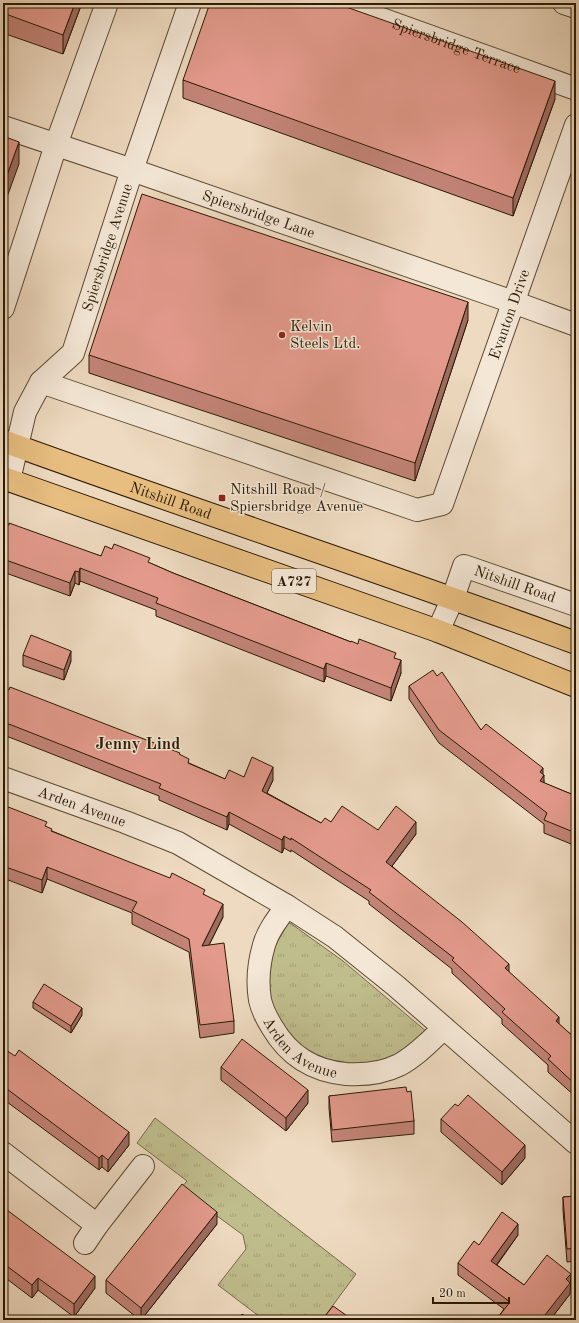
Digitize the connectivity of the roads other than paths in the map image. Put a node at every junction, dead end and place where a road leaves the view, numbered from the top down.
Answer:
1 (107, 3) edge
2 (190, 3) edge
3 (337, 3) edge
4 (564, 3) edge
5 (576, 7) edge
6 (576, 89) edge
7 (576, 125) edge
8 (3, 127) edge
9 (56, 145) junction
10 (132, 170) junction
11 (513, 302) junction
12 (3, 308) edge
13 (576, 325) edge
14 (41, 382) junction
15 (10, 444) edge
16 (6, 479) edge
17 (453, 598) junction
18 (576, 606) edge
19 (438, 632) junction
20 (576, 643) edge
21 (576, 686) edge
22 (3, 778) edge
23 (287, 906) junction
24 (444, 1028) junction
25 (576, 1143) edge
26 (3, 1153) edge
27 (143, 1166) dead end
28 (97, 1225) junction
29 (85, 1243) dead end

1 - 9 street
2 - 10 street, Spiersbridge Avenue
3 - 6 street, Spiersbridge Terrace
4 - 5 street
7 - 11 street, Evanton Drive
8 - 9 street, Spiersbridge Lane
9 - 10 street, Spiersbridge Lane
9 - 12 street
10 - 11 street, Spiersbridge Lane
10 - 14 street, Spiersbridge Avenue
11 - 13 street, Spiersbridge Lane
11 - 14 street, Evanton Drive
14 - 15 street, Spiersbridge Avenue
15 - 16 street, Spiersbridge Avenue
15 - 17 main road, Nitshill Road / A727
16 - 19 main road, A727
17 - 18 street, Nitshill Road
17 - 19 street, Nitshill Road
17 - 20 main road, Nitshill Road / A727
19 - 21 main road, A727
22 - 23 street, Arden Avenue
23 - 24 street, Arden Avenue
23 - 24 street, Arden Avenue
24 - 25 street, Arden Avenue
26 - 28 street
27 - 28 street
28 - 29 street

